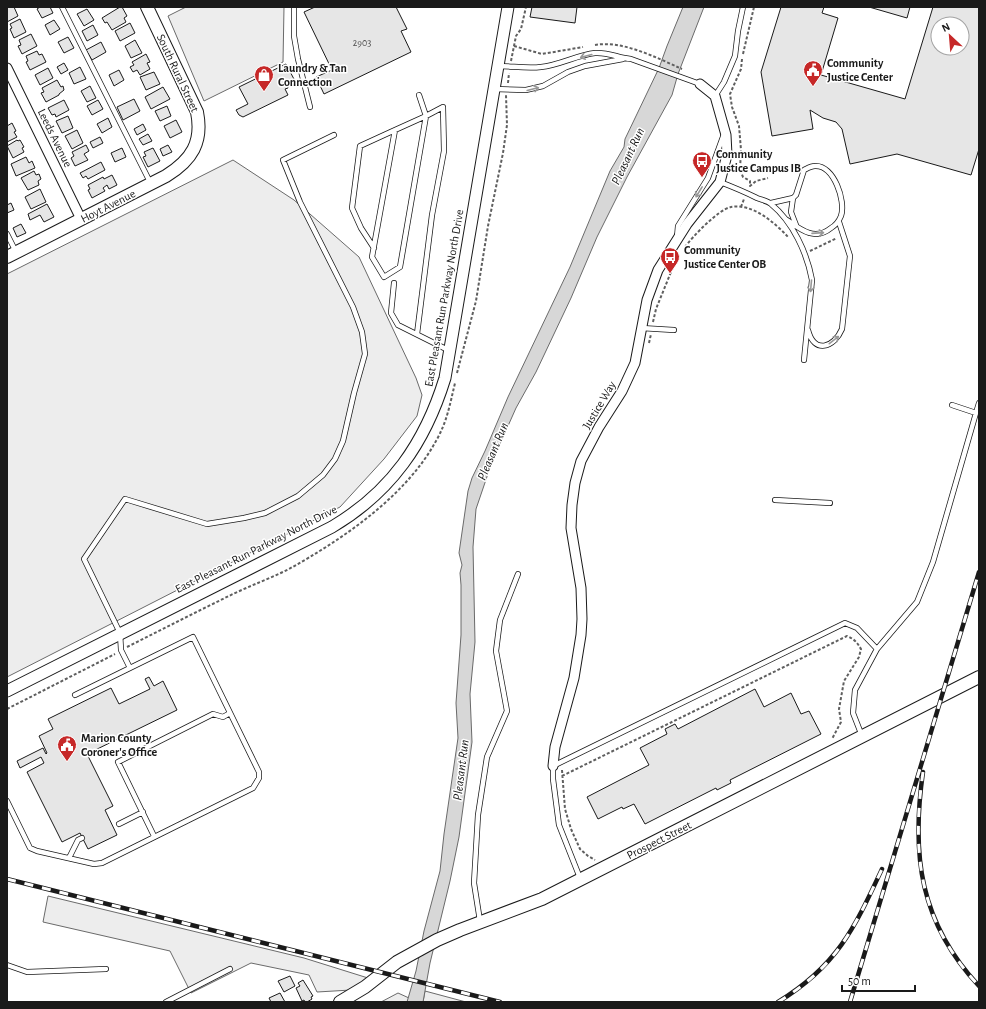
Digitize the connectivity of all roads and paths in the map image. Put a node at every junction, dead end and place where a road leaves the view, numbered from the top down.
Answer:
1 (62, 7) edge
2 (147, 7) edge
3 (294, 7) edge
4 (508, 7) edge
5 (744, 7) edge
6 (754, 7) edge
7 (514, 46) dead end
8 (591, 46) dead end
9 (584, 47) dead end
10 (624, 59) junction
11 (498, 66) junction
12 (7, 68) edge
13 (688, 72) dead end
14 (700, 84) joint
15 (494, 89) junction
16 (419, 95) dead end
17 (715, 96) junction
18 (310, 108) dead end
19 (426, 116) junction
20 (395, 130) junction
21 (725, 130) junction
22 (334, 135) dead end
23 (196, 142) joint
24 (768, 178) dead end
25 (720, 182) junction
26 (151, 184) junction
27 (793, 198) junction
28 (743, 200) dead end
29 (771, 203) junction
30 (741, 207) junction
31 (784, 217) junction
32 (81, 219) junction
33 (839, 222) junction
34 (796, 226) junction
35 (7, 234) edge
36 (839, 238) dead end
37 (676, 241) junction
38 (792, 242) dead end
39 (374, 248) junction
40 (681, 252) dead end
41 (808, 252) dead end
42 (12, 254) edge
43 (677, 256) dead end
44 (394, 282) dead end
45 (653, 322) dead end
46 (807, 325) junction
47 (641, 328) junction
48 (674, 330) dead end
49 (417, 334) junction
50 (651, 339) dead end
51 (649, 344) dead end
52 (450, 351) junction
53 (804, 360) dead end
54 (979, 403) edge
55 (952, 405) dead end
56 (976, 413) junction
57 (775, 500) dead end
58 (830, 503) dead end
59 (518, 574) dead end
60 (120, 633) junction
61 (877, 649) junction
62 (130, 668) junction
63 (979, 677) edge
64 (7, 691) edge
65 (75, 695) dead end
66 (230, 713) junction
67 (862, 737) junction
68 (832, 740) dead end
69 (553, 766) junction
70 (562, 771) dead end
71 (562, 776) junction
72 (7, 801) edge
73 (143, 812) junction
74 (119, 824) dead end
75 (154, 836) junction
76 (82, 838) dead end
77 (69, 858) junction
78 (595, 860) dead end
79 (581, 880) junction
80 (481, 923) junction
81 (7, 965) edge
82 (106, 969) dead end
83 (230, 970) dead end
84 (166, 1002) edge
85 (340, 1002) edge

1 - 26 lane
2 - 23 main road, South Rural Street
3 - 18 lane
4 - 11 street, East Pleasant Run Parkway North Drive
5 - 17 lane
6 - 24 path
7 - 9 path
8 - 13 path
10 -> 11 lane
10 - 14 lane
15 -> 10 lane
11 - 15 street, East Pleasant Run Parkway North Drive
12 - 32 street, Leeds Avenue
14 - 17 street
15 - 52 street, East Pleasant Run Parkway North Drive
16 - 19 lane
17 - 21 street, Justice Way
19 - 20 lane
19 - 39 lane
19 - 49 lane
20 - 39 lane
20 - 39 lane
21 - 25 street, Justice Way
21 -> 37 lane
22 - 60 lane
23 - 26 main road, Hoyt Avenue
25 - 29 lane
25 - 37 street, Justice Way
26 - 32 main road, Hoyt Avenue
27 - 29 lane
27 - 33 lane
27 - 34 lane
28 - 30 path
29 - 31 lane
30 - 38 path
30 - 40 path
31 - 34 lane
31 -> 46 lane
32 - 42 main road, Hoyt Avenue
34 -> 33 lane
46 -> 33 lane
35 - 42 lane
36 - 41 path
37 - 47 street, Justice Way
43 - 45 path
44 - 49 lane
46 - 53 lane
47 - 48 lane
47 - 69 street, Justice Way
49 - 52 lane
50 - 51 path
52 - 60 street, East Pleasant Run Parkway North Drive
54 - 56 lane
55 - 56 lane
56 - 61 lane
57 - 58 lane
59 - 80 lane
60 - 62 lane
60 - 64 street, East Pleasant Run Parkway North Drive
61 - 67 lane
61 - 69 lane
62 - 65 lane
62 - 66 lane
63 - 67 main road, Prospect Street
66 - 73 lane
66 - 75 lane
67 - 79 main road, Prospect Street
68 - 71 path
69 - 79 lane
70 - 71 path
71 - 78 path
72 - 77 lane
73 - 74 lane
73 - 75 lane
75 - 77 lane
76 - 77 lane
79 - 80 main road, Prospect Street
80 - 85 main road, Prospect Street
81 - 82 lane
83 - 84 lane

